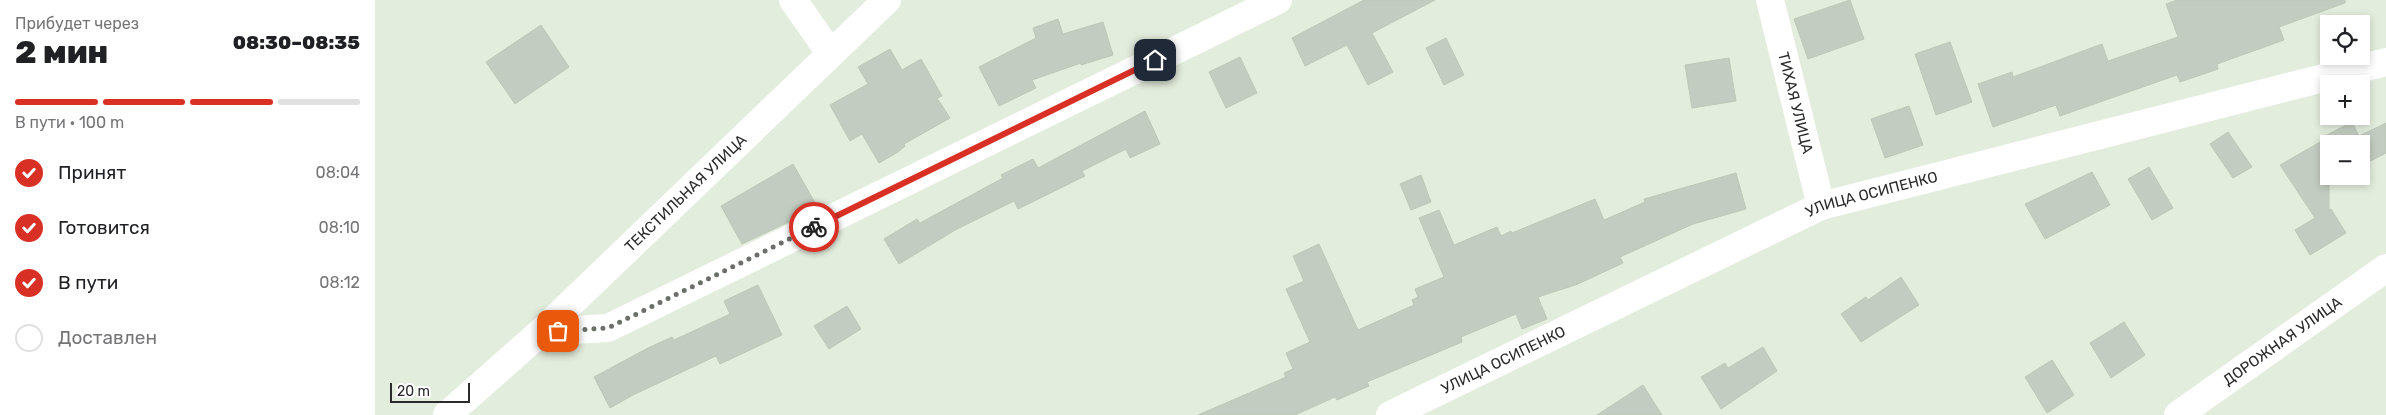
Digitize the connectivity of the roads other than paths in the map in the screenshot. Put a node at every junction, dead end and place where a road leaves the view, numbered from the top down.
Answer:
1 (793, 0) edge
2 (887, 0) edge
3 (1278, 0) edge
4 (1770, 0) edge
5 (830, 53) junction
6 (2386, 62) edge
7 (1821, 206) junction
8 (2386, 268) edge
9 (541, 332) junction
10 (447, 415) edge
11 (1390, 415) edge
12 (2178, 415) edge

1 - 5 street
2 - 5 street, ТЕКСТИЛЬНАЯ УЛИЦА
3 - 9 street
4 - 7 street, ТИХАЯ УЛИЦА
5 - 9 street, ТЕКСТИЛЬНАЯ УЛИЦА
6 - 7 street, УЛИЦА ОСИПЕНКО
7 - 11 street, УЛИЦА ОСИПЕНКО
8 - 12 street, ДОРОЖНАЯ УЛИЦА
9 - 10 street, ТЕКСТИЛЬНАЯ УЛИЦА

